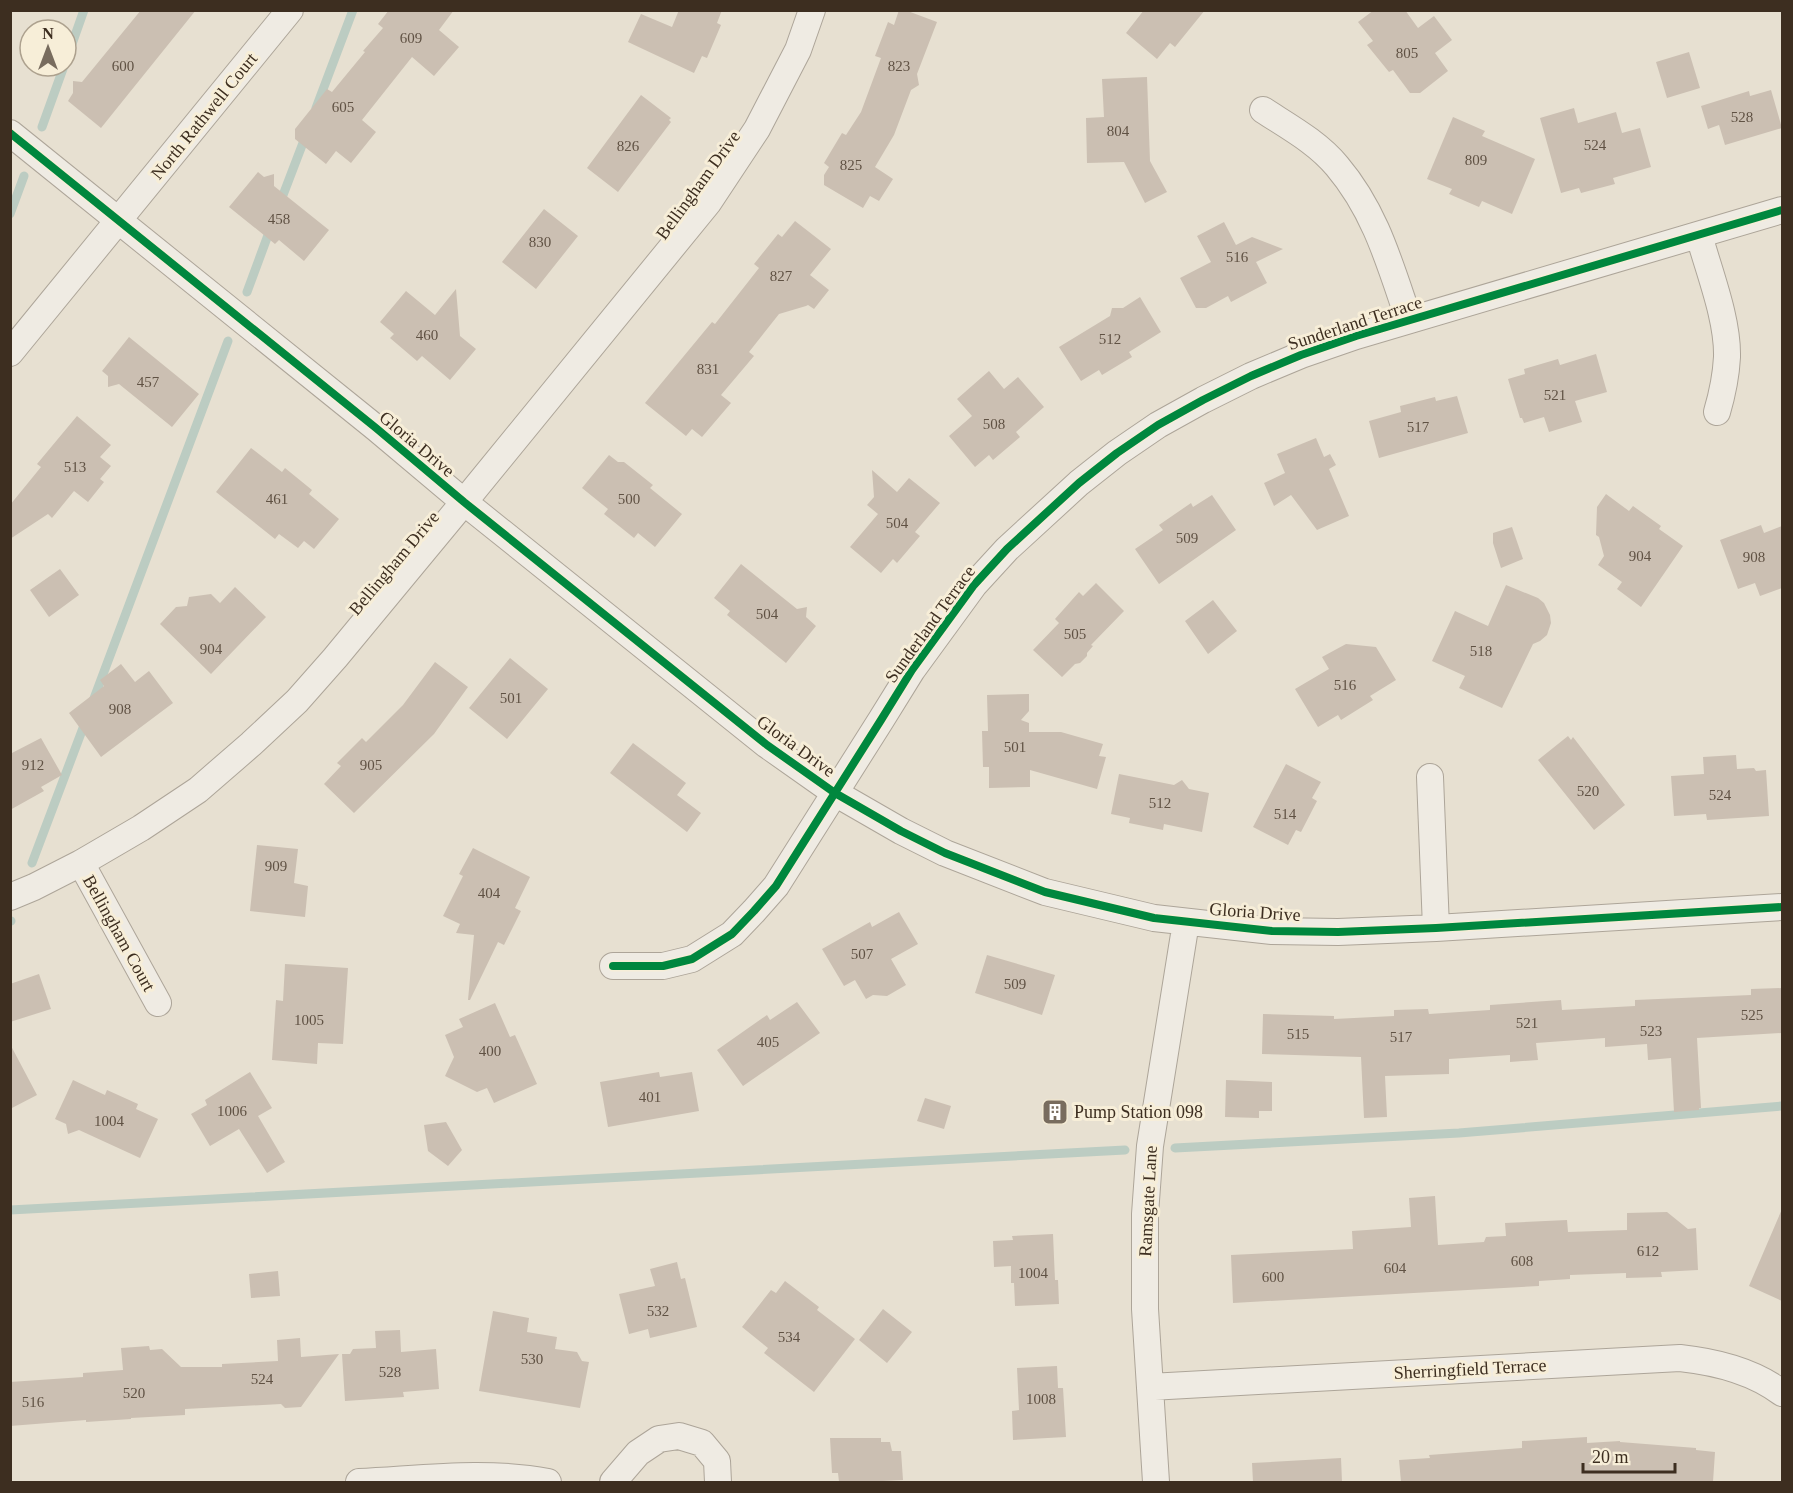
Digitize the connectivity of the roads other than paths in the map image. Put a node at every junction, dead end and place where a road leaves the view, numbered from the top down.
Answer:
1 (290, 10) edge
2 (812, 10) edge
3 (1263, 110) dead end
4 (10, 133) edge
5 (1782, 210) edge
6 (119, 221) junction
7 (1699, 235) junction
8 (1409, 320) junction
9 (10, 353) edge
10 (1717, 412) dead end
11 (464, 502) junction
12 (1430, 777) dead end
13 (835, 793) junction
14 (81, 863) junction
15 (10, 897) edge
16 (1782, 907) edge
17 (1186, 922) junction
18 (1436, 928) junction
19 (613, 966) dead end
20 (158, 1003) dead end
21 (1150, 1387) junction
22 (1782, 1393) edge
23 (359, 1482) edge
24 (548, 1482) edge
25 (613, 1482) edge
26 (718, 1482) edge
27 (1155, 1482) edge

1 - 6 street, North Rathwell Court
2 - 11 street, Bellingham Drive
3 - 8 street
4 - 6 street, Gloria Drive
5 - 7 street, Sunderland Terrace
6 - 9 street, North Rathwell Court
6 - 11 street, Gloria Drive
7 - 8 street, Sunderland Terrace
7 - 10 street
8 - 13 street, Sunderland Terrace
11 - 13 street, Gloria Drive
11 - 14 street, Bellingham Drive
12 - 18 street
13 - 17 street, Gloria Drive
13 - 19 street, Sunderland Terrace
14 - 15 street, Bellingham Drive
14 - 20 street, Bellingham Court
16 - 18 street, Gloria Drive
17 - 18 street, Gloria Drive
17 - 21 street, Ramsgate Lane
21 - 22 street, Sherringfield Terrace
21 - 27 street, Ramsgate Lane
23 - 24 street
25 - 26 street

